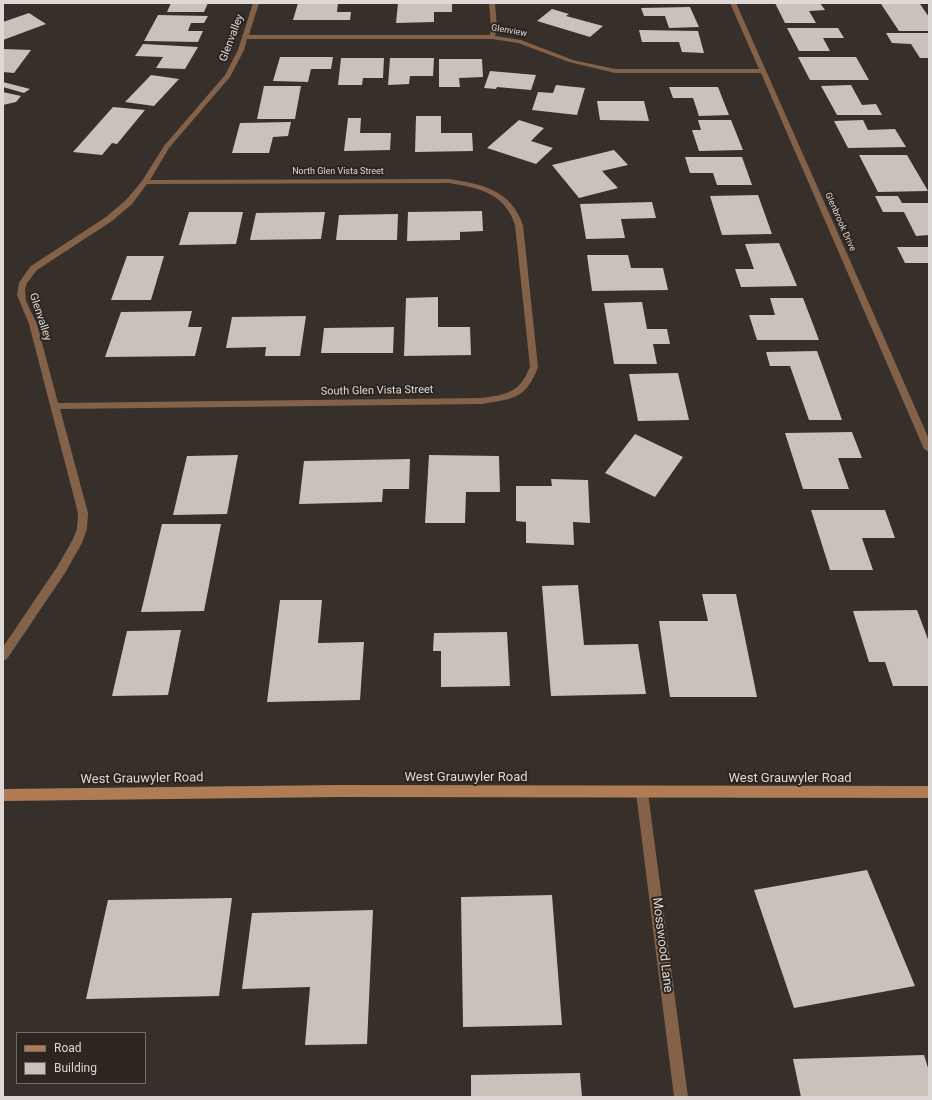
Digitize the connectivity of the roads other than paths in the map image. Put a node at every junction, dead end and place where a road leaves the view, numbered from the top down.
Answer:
1 (256, 3) edge
2 (492, 3) edge
3 (733, 3) edge
4 (246, 37) junction
5 (492, 37) junction
6 (764, 70) junction
7 (145, 182) junction
8 (517, 217) joint
9 (54, 406) junction
10 (929, 448) edge
11 (3, 656) edge
12 (929, 792) edge
13 (642, 793) junction
14 (3, 795) edge
15 (681, 1097) edge

1 - 4 street, Glenvalley
2 - 5 street
3 - 6 street, Glenbrook Drive
4 - 5 street, Glenview
4 - 7 street, Glenvalley
5 - 6 street, Glenview
6 - 10 street, Glenbrook Drive
7 - 8 street, North Glen Vista Street
7 - 9 street, Glenvalley
8 - 9 street, South Glen Vista Street
9 - 11 street, Glenvalley
12 - 13 main road, West Grauwyler Road
13 - 14 main road, West Grauwyler Road
13 - 15 street, Mosswood Lane

